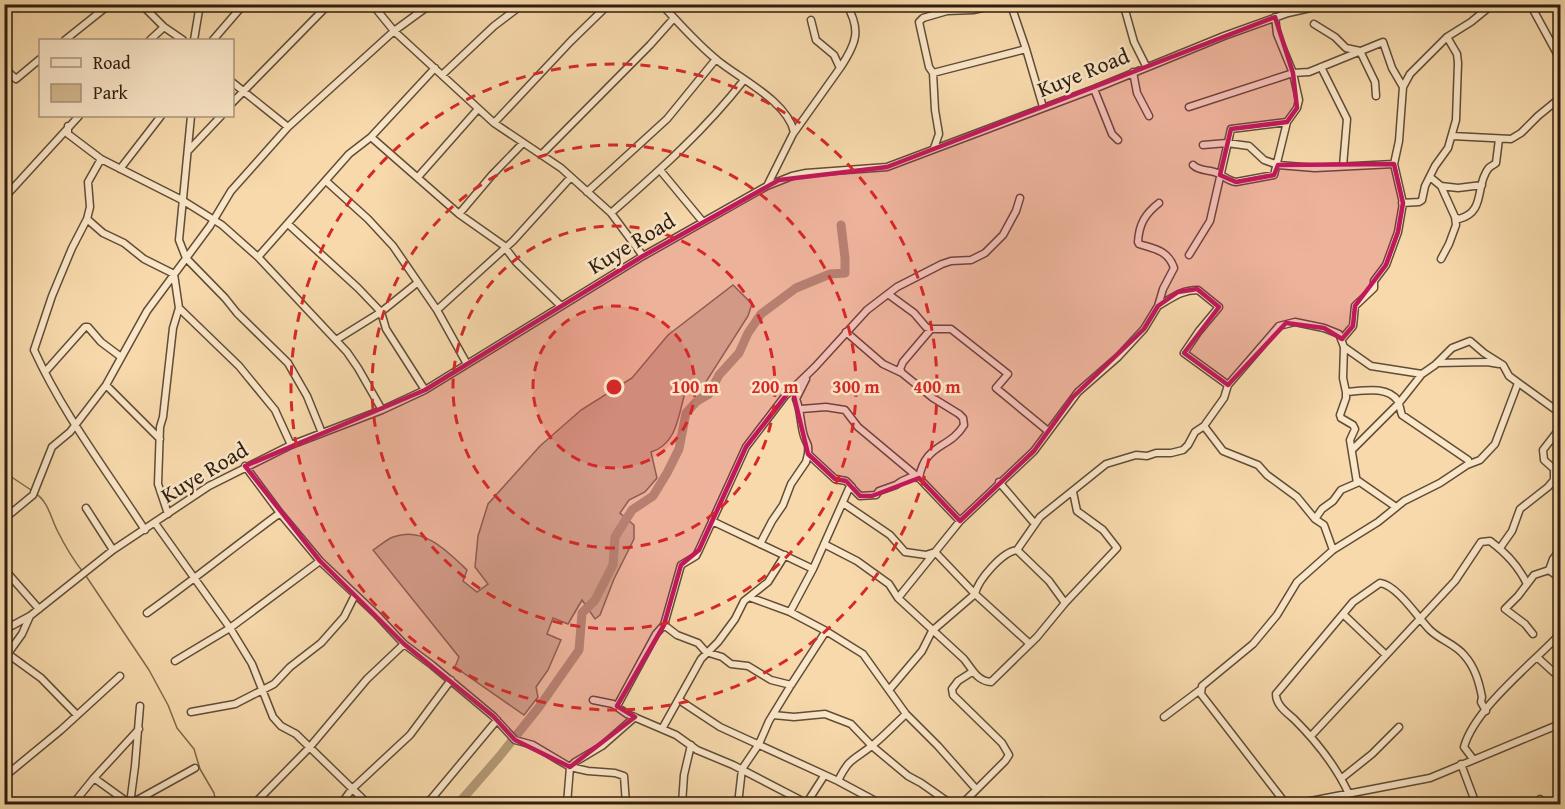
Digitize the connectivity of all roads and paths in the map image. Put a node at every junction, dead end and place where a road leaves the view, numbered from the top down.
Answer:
1 (110, 4) edge
2 (141, 4) edge
3 (200, 4) edge
4 (244, 4) edge
5 (329, 4) edge
6 (372, 4) edge
7 (431, 4) edge
8 (523, 4) edge
9 (609, 4) edge
10 (661, 4) edge
11 (846, 4) edge
12 (1000, 4) edge
13 (1017, 4) edge
14 (1138, 4) edge
15 (1285, 4) edge
16 (1328, 4) edge
17 (1492, 4) edge
18 (1530, 4) edge
19 (1124, 7) edge
20 (947, 8) edge
21 (1288, 13) junction
22 (1275, 17) junction
23 (674, 18) junction
24 (811, 20) dead end
25 (1314, 24) dead end
26 (164, 27) junction
27 (394, 31) junction
28 (1447, 37) junction
29 (65, 39) edge
30 (151, 39) edge
31 (182, 39) edge
32 (194, 39) edge
33 (214, 39) edge
34 (1026, 49) junction
35 (1360, 51) junction
36 (716, 59) junction
37 (1560, 59) edge
38 (39, 60) edge
39 (1146, 66) junction
40 (1321, 67) junction
41 (4, 68) edge
42 (435, 68) junction
43 (840, 68) junction
44 (933, 72) junction
45 (1132, 72) junction
46 (1293, 73) junction
47 (442, 75) junction
48 (744, 80) junction
49 (234, 84) edge
50 (1403, 87) junction
51 (1094, 89) junction
52 (243, 91) junction
53 (1376, 96) dead end
54 (1560, 98) edge
55 (234, 101) edge
56 (1043, 107) junction
57 (1189, 107) dead end
58 (478, 109) junction
59 (1149, 116) dead end
60 (78, 117) edge
61 (160, 117) edge
62 (191, 117) edge
63 (220, 117) edge
64 (1287, 122) junction
65 (494, 123) junction
66 (68, 126) junction
67 (288, 128) junction
68 (1452, 136) junction
69 (371, 137) junction
70 (1499, 139) junction
71 (1118, 140) dead end
72 (787, 141) junction
73 (1227, 143) junction
74 (522, 144) junction
75 (1203, 145) dead end
76 (934, 148) junction
77 (188, 152) junction
78 (541, 155) junction
79 (101, 159) junction
80 (1394, 164) junction
81 (1193, 165) dead end
82 (1278, 165) junction
83 (1343, 166) junction
84 (120, 169) junction
85 (660, 170) junction
86 (1220, 174) junction
87 (418, 177) junction
88 (571, 177) junction
89 (1430, 177) junction
90 (326, 181) junction
91 (1482, 185) junction
92 (767, 186) junction
93 (1442, 186) junction
94 (587, 192) junction
95 (4, 198) edge
96 (1020, 198) dead end
97 (182, 200) junction
98 (1159, 203) dead end
99 (1402, 203) junction
100 (611, 213) junction
101 (459, 214) junction
102 (1455, 216) junction
103 (87, 219) junction
104 (213, 219) junction
105 (703, 222) junction
106 (288, 224) junction
107 (505, 248) junction
108 (1189, 255) dead end
109 (643, 256) junction
110 (258, 257) junction
111 (186, 258) junction
112 (1441, 259) dead end
113 (174, 274) junction
114 (417, 283) junction
115 (888, 294) junction
116 (561, 306) junction
117 (1158, 306) junction
118 (179, 308) junction
119 (437, 310) junction
120 (381, 312) junction
121 (932, 330) junction
122 (846, 332) junction
123 (1342, 339) junction
124 (336, 340) junction
125 (1344, 347) junction
126 (121, 357) junction
127 (1437, 363) junction
128 (467, 364) junction
129 (1503, 365) junction
130 (45, 372) junction
131 (902, 373) junction
132 (1422, 374) junction
133 (808, 375) junction
134 (1518, 383) junction
135 (106, 385) junction
136 (1228, 386) junction
137 (424, 390) junction
138 (1346, 392) junction
139 (1399, 403) junction
140 (801, 409) junction
141 (382, 410) junction
142 (1560, 413) edge
143 (76, 425) junction
144 (1204, 426) junction
145 (1560, 428) edge
146 (1048, 431) junction
147 (322, 433) junction
148 (160, 440) junction
149 (291, 445) junction
150 (1353, 449) junction
151 (808, 454) junction
152 (1468, 463) junction
153 (245, 466) junction
154 (919, 478) junction
155 (1357, 480) junction
156 (999, 482) junction
157 (1073, 492) junction
158 (860, 496) junction
159 (843, 503) junction
160 (1396, 507) junction
161 (86, 508) dead end
162 (280, 513) junction
163 (168, 514) junction
164 (4, 519) edge
165 (1315, 519) junction
166 (960, 520) junction
167 (712, 521) junction
168 (155, 523) junction
169 (1035, 524) junction
170 (145, 530) junction
171 (760, 544) junction
172 (824, 544) junction
173 (1500, 548) junction
174 (113, 550) junction
175 (1017, 550) junction
176 (1333, 550) junction
177 (1560, 550) edge
178 (935, 552) junction
179 (785, 555) junction
180 (320, 561) junction
181 (4, 569) edge
182 (813, 569) junction
183 (1549, 570) junction
184 (1522, 574) junction
185 (1534, 575) junction
186 (1560, 578) edge
187 (195, 579) junction
188 (1527, 584) junction
189 (975, 594) junction
190 (355, 596) junction
191 (749, 597) junction
192 (898, 598) junction
193 (1065, 603) junction
194 (39, 609) junction
195 (790, 612) junction
196 (147, 614) dead end
197 (1344, 614) junction
198 (30, 616) junction
199 (1421, 619) junction
200 (664, 625) junction
201 (230, 628) junction
202 (4, 630) edge
203 (826, 631) junction
204 (932, 631) junction
205 (1533, 634) dead end
206 (1560, 634) edge
207 (404, 644) junction
208 (1030, 644) junction
209 (706, 652) junction
210 (1386, 655) junction
211 (6, 656) edge
212 (1538, 658) junction
213 (175, 661) dead end
214 (972, 672) junction
215 (120, 676) dead end
216 (1560, 678) edge
217 (450, 680) junction
218 (791, 685) junction
219 (889, 690) junction
220 (1200, 690) junction
221 (262, 692) junction
222 (593, 700) dead end
223 (679, 700) junction
224 (140, 706) dead end
225 (616, 706) junction
226 (1486, 711) junction
227 (191, 712) dead end
228 (906, 714) junction
229 (77, 715) junction
230 (773, 715) junction
231 (635, 717) junction
232 (1164, 717) dead end
233 (497, 720) junction
234 (1559, 723) edge
235 (1399, 727) dead end
236 (139, 729) junction
237 (662, 729) junction
238 (1311, 736) junction
239 (759, 744) junction
240 (690, 745) junction
241 (872, 746) junction
242 (309, 748) junction
243 (1473, 759) junction
244 (1461, 764) junction
245 (570, 767) junction
246 (195, 768) dead end
247 (742, 770) junction
248 (824, 776) junction
249 (4, 777) edge
250 (94, 778) junction
251 (1342, 778) junction
252 (838, 781) junction
253 (352, 789) junction
254 (976, 789) junction
255 (1349, 794) junction
256 (73, 804) edge
257 (130, 804) edge
258 (254, 804) edge
259 (341, 804) edge
260 (368, 804) edge
261 (427, 804) edge
262 (567, 804) edge
263 (626, 804) edge
264 (682, 804) edge
265 (738, 804) edge
266 (807, 804) edge
267 (881, 804) edge
268 (951, 804) edge
269 (962, 804) edge
270 (1286, 804) edge
271 (1295, 804) edge
272 (1476, 804) edge

1 - 29 street
2 - 26 street
3 - 32 street
4 - 33 street
5 - 52 street
6 - 27 street
7 - 27 street
8 - 47 street
9 - 65 street
10 - 23 street
11 - 43 street
12 - 20 street
13 - 34 street
14 - 19 street
15 - 21 street
16 - 21 street, Kuye Road
17 - 28 street
18 - 37 street
19 - 39 street
20 - 44 street
21 - 22 street, Kuye Road
22 - 39 street, Kuye Road
22 - 46 street
23 - 36 street
23 - 78 street
24 - 43 street
25 - 35 street
26 - 30 street
26 - 31 street
27 - 42 street
27 - 67 street
28 - 50 street
28 - 68 street
34 - 44 street
34 - 56 street
35 - 40 street
35 - 50 street
35 - 53 street
36 - 48 street
36 - 94 street
38 - 41 street
39 - 45 street, Kuye Road
40 - 46 street
40 - 83 street
42 - 47 street
42 - 69 street
43 - 72 street
44 - 76 street
45 - 51 street, Kuye Road
45 - 59 street
46 - 57 street
46 - 64 street
47 - 58 street
48 - 72 street
48 - 85 street
49 - 52 street
50 - 80 street
51 - 56 street, Kuye Road
51 - 71 street
52 - 55 street
52 - 67 street
54 - 70 street
56 - 76 street, Kuye Road
58 - 65 street
58 - 87 street
60 - 66 street
61 - 84 street
62 - 77 street
63 - 77 street
64 - 73 street
64 - 82 street
65 - 74 street
66 - 79 street
66 - 95 street
67 - 104 street
68 - 70 street
68 - 89 street
69 - 87 street
69 - 90 street
70 - 91 street
72 - 92 street
73 - 75 street
73 - 82 street
73 - 86 street
74 - 78 street
74 - 101 street
76 - 92 street, Kuye Road
77 - 97 street
78 - 88 street
79 - 84 street
79 - 103 street
80 - 83 street
80 - 99 street
81 - 86 street
82 - 83 street
82 - 86 street
84 - 97 street
85 - 100 street
85 - 105 street
86 - 108 street
87 - 101 street
88 - 94 street
88 - 107 street
89 - 93 street
89 - 99 street
90 - 106 street
90 - 114 street
91 - 93 street
91 - 102 street
92 - 105 street, Kuye Road
93 - 102 street
94 - 100 street
96 - 115 street
97 - 104 street
97 - 111 street
98 - 117 street
99 - 123 street
100 - 109 street
101 - 107 street
102 - 112 street
103 - 113 street
103 - 130 street
104 - 110 street
104 - 111 street
105 - 109 street, Kuye Road
106 - 110 street
106 - 120 street
107 - 116 street
107 - 119 street
109 - 116 street, Kuye Road
110 - 124 street
111 - 113 street
111 - 147 street
113 - 118 street
113 - 126 street
114 - 119 street
114 - 120 street
115 - 121 street
115 - 122 street
116 - 128 street, Kuye Road
117 - 136 street
117 - 146 street
118 - 148 street
118 - 149 street
119 - 128 street
120 - 124 street
120 - 137 street
121 - 131 street
121 - 146 street
122 - 131 street
122 - 133 street
123 - 125 street
123 - 136 street
124 - 141 street
125 - 132 street
125 - 138 street
126 - 130 street
126 - 135 street
127 - 129 street
127 - 129 street
127 - 132 street
128 - 137 street, Kuye Road
129 - 134 street
130 - 143 street
131 - 154 street
132 - 139 street
133 - 140 street
133 - 167 street
134 - 142 street
134 - 152 street
135 - 143 street
135 - 148 street
136 - 144 street
137 - 141 street, Kuye Road
138 - 139 street
138 - 150 street
139 - 150 street
139 - 152 street
140 - 151 street
140 - 154 street
141 - 147 street, Kuye Road
143 - 164 street
143 - 170 street
144 - 157 street
144 - 165 street
145 - 173 street
146 - 156 street
147 - 149 street, Kuye Road
148 - 163 street
149 - 153 street, Kuye Road
150 - 155 street
151 - 158 street
151 - 171 street
152 - 160 street
153 - 162 street
153 - 163 street, Kuye Road
154 - 158 street
154 - 166 street
155 - 160 street
155 - 165 street
156 - 166 street
156 - 169 street
157 - 169 street
157 - 193 street
158 - 159 street
159 - 172 street
159 - 178 street
160 - 176 street
161 - 174 street
162 - 180 street
162 - 187 street
163 - 168 street, Kuye Road
165 - 176 street
166 - 178 street
167 - 171 street
167 - 200 street
168 - 170 street, Kuye Road
168 - 187 street
169 - 175 street
170 - 174 street, Kuye Road
171 - 179 street
172 - 182 street
172 - 192 street
173 - 184 street
173 - 199 street
174 - 194 street, Kuye Road
175 - 189 street
175 - 193 street
176 - 220 street
177 - 183 street
178 - 189 street
178 - 192 street
179 - 182 street
179 - 191 street
180 - 190 street
180 - 201 street
181 - 194 street
182 - 195 street
183 - 185 street
183 - 186 street
184 - 185 street
184 - 188 street
185 - 188 street
187 - 196 street
187 - 201 street
188 - 205 street
189 - 204 street
189 - 208 street
190 - 207 street
190 - 221 street
191 - 195 street
191 - 209 street
192 - 204 street
193 - 208 street
194 - 198 street, Kuye Road
195 - 203 street
197 - 199 street
197 - 210 street
197 - 238 street
198 - 202 street, Kuye Road
198 - 211 street
199 - 210 street
199 - 226 street
200 - 209 street
200 - 225 street
201 - 213 street
201 - 221 street
203 - 218 street
203 - 219 street
204 - 214 street
204 - 219 street
206 - 212 street
207 - 217 street
207 - 242 street
208 - 214 street
209 - 218 street
209 - 223 street
210 - 238 street
211 - 229 street
212 - 216 street
212 - 226 street
214 - 254 street
215 - 229 street
217 - 233 street
217 - 253 street
218 - 230 street
219 - 228 street
220 - 232 street
220 - 270 street
221 - 227 street
221 - 242 street
222 - 225 street
223 - 237 street
223 - 239 street
224 - 236 street
225 - 231 street
226 - 243 street
228 - 241 street
228 - 254 street
229 - 249 street
230 - 239 street
230 - 241 street
231 - 237 street
231 - 245 street
233 - 245 street
233 - 261 street
234 - 243 street
235 - 251 street
236 - 250 street
236 - 257 street
237 - 240 street
238 - 251 street
239 - 247 street
239 - 248 street
240 - 247 street
240 - 264 street
241 - 252 street
241 - 268 street
242 - 253 street
242 - 258 street
243 - 244 street
244 - 255 street
244 - 272 street
245 - 262 street
245 - 263 street
246 - 257 street
247 - 265 street
247 - 266 street
248 - 252 street
248 - 266 street
250 - 256 street
250 - 257 street
251 - 255 street
252 - 267 street
253 - 259 street
253 - 260 street
254 - 269 street
255 - 271 street

